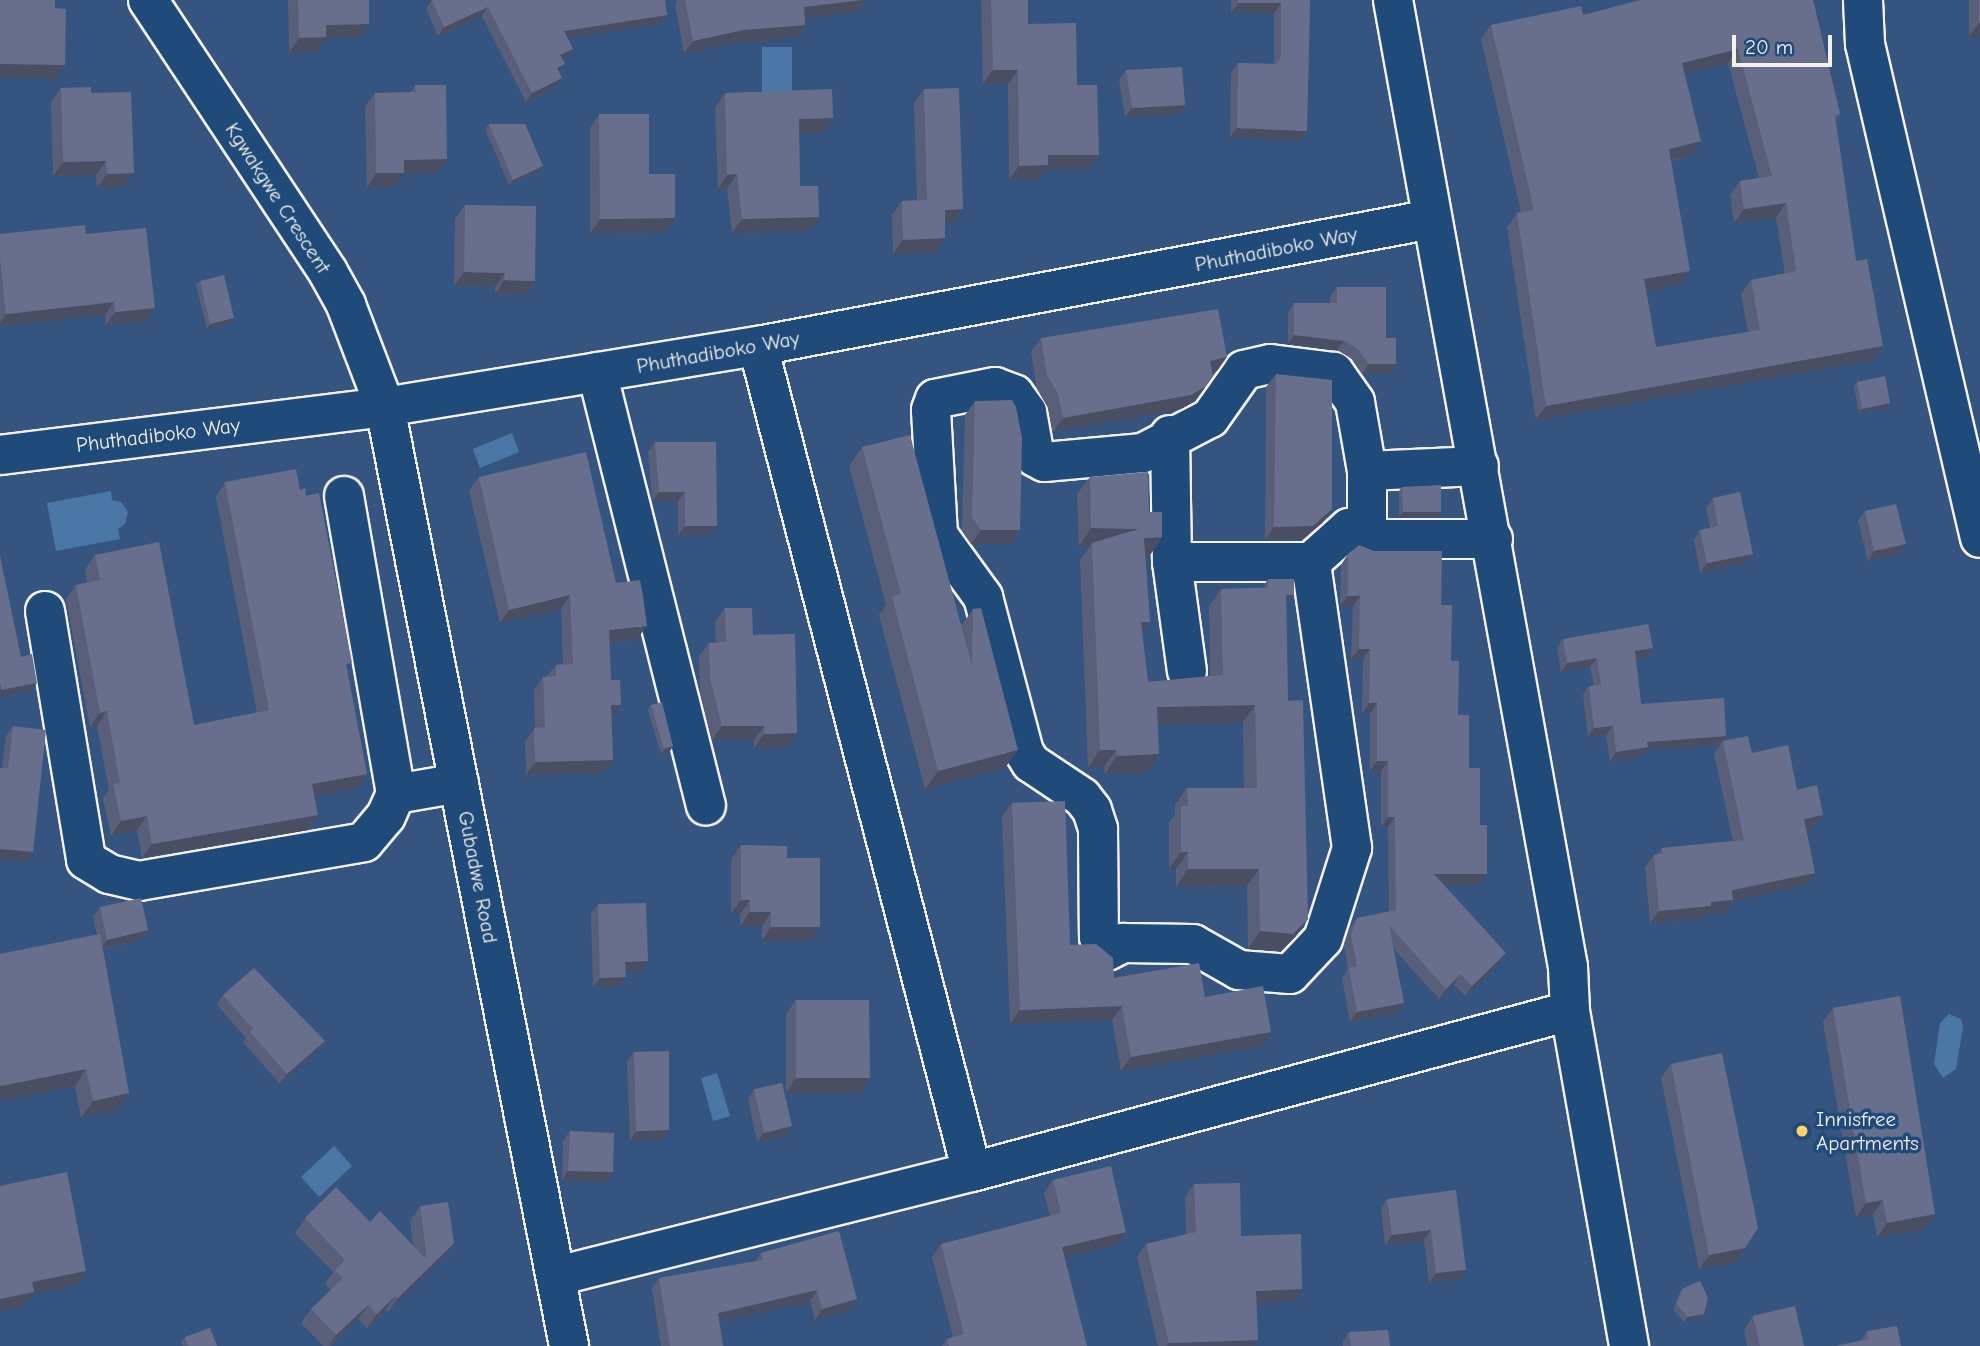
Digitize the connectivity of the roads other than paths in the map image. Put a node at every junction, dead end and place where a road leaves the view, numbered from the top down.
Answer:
1 (148, 0) edge
2 (1393, 0) edge
3 (1863, 0) edge
4 (1432, 219) junction
5 (758, 346) junction
6 (597, 372) junction
7 (385, 407) junction
8 (1170, 435) junction
9 (0, 455) edge
10 (1479, 466) junction
11 (1367, 471) junction
12 (344, 496) dead end
13 (1980, 538) edge
14 (1367, 539) junction
15 (1493, 539) junction
16 (1172, 562) junction
17 (1311, 562) junction
18 (45, 611) dead end
19 (1187, 671) dead end
20 (459, 783) junction
21 (396, 794) junction
22 (706, 805) dead end
23 (1570, 1011) junction
24 (972, 1172) junction
25 (557, 1276) junction
26 (569, 1346) edge
27 (1629, 1346) edge

1 - 7 street, Kgwakgwe Crescent
2 - 4 street
3 - 13 street
4 - 5 street, Phuthadiboko Way
4 - 10 street
5 - 6 street, Phuthadiboko Way
5 - 24 street
6 - 7 street, Phuthadiboko Way
6 - 22 street
7 - 9 street, Phuthadiboko Way
7 - 20 street, Gubadwe Road
8 - 11 street
8 - 16 street
8 - 17 street
10 - 11 street
10 - 15 street
11 - 14 street
12 - 21 street
14 - 15 street
14 - 17 street
15 - 23 street
16 - 17 street
16 - 19 street
18 - 21 street
20 - 21 street
20 - 25 street, Gubadwe Road
23 - 24 street
23 - 27 street
24 - 25 street
25 - 26 street, Gubadwe Road

